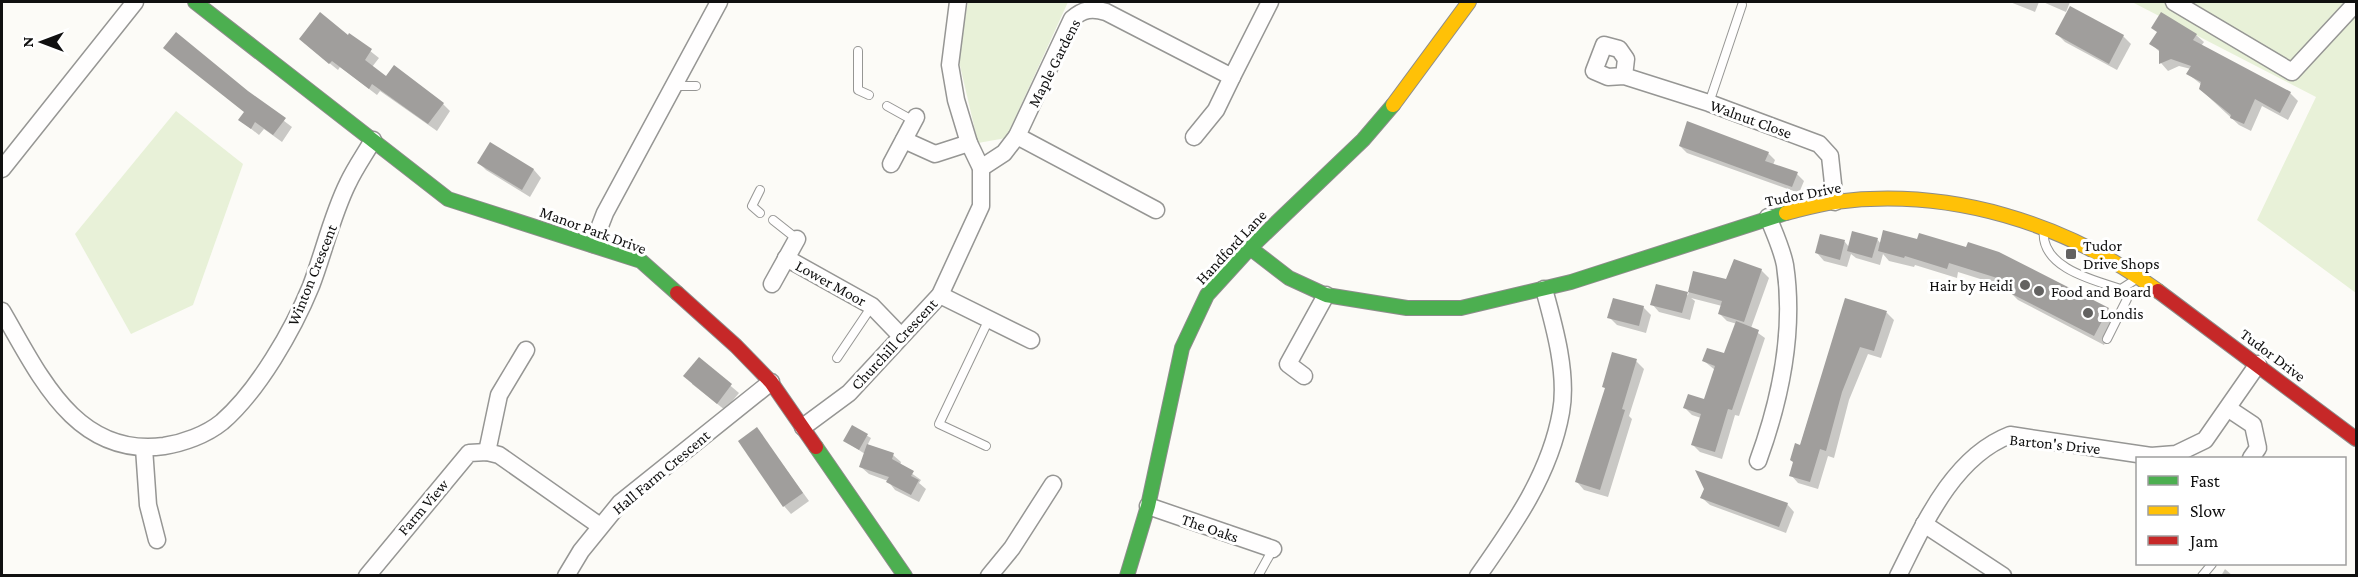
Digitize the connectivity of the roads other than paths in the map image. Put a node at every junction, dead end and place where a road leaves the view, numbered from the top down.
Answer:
1 (135, 2) edge
2 (195, 2) edge
3 (718, 2) edge
4 (958, 2) edge
5 (1270, 2) edge
6 (1469, 2) edge
7 (2174, 2) edge
8 (2356, 3) edge
9 (1742, 5) dead end
10 (1079, 7) edge
11 (858, 51) dead end
12 (1624, 76) dead end
13 (1232, 77) junction
14 (672, 86) junction
15 (696, 86) dead end
16 (869, 95) dead end
17 (1709, 103) junction
18 (887, 106) dead end
19 (915, 119) joint
20 (1017, 136) junction
21 (1194, 137) dead end
22 (373, 140) junction
23 (904, 140) junction
24 (969, 143) junction
25 (891, 164) dead end
26 (981, 168) junction
27 (2, 169) edge
28 (760, 190) dead end
29 (1835, 202) junction
30 (1156, 210) dead end
31 (760, 213) dead end
32 (1768, 217) junction
33 (773, 220) dead end
34 (2044, 228) junction
35 (797, 239) joint
36 (593, 244) junction
37 (1250, 248) junction
38 (786, 258) junction
39 (2138, 277) junction
40 (772, 284) dead end
41 (1544, 289) junction
42 (2121, 289) junction
43 (1326, 294) junction
44 (940, 296) junction
45 (872, 306) junction
46 (2, 311) edge
47 (989, 319) junction
48 (900, 335) junction
49 (2107, 339) dead end
50 (1031, 340) dead end
51 (526, 350) dead end
52 (837, 358) dead end
53 (2258, 364) junction
54 (1305, 376) dead end
55 (771, 382) junction
56 (2229, 409) junction
57 (803, 427) junction
58 (2356, 439) edge
59 (986, 446) dead end
60 (144, 448) junction
61 (487, 452) junction
62 (2177, 457) edge
63 (2252, 457) edge
64 (1758, 461) dead end
65 (1053, 484) dead end
66 (1148, 506) junction
67 (1924, 524) junction
68 (600, 526) junction
69 (157, 540) dead end
70 (1273, 549) joint
71 (367, 576) edge
72 (566, 576) edge
73 (905, 576) edge
74 (989, 576) edge
75 (1127, 576) edge
76 (1258, 576) edge
77 (1478, 576) edge
78 (1898, 576) edge
79 (2003, 576) edge

1 - 27 street
2 - 22 street, Manor Park Drive
3 - 14 street
4 - 24 street, Churchill Crescent
5 - 13 street
6 - 37 street, Handford Lane
7 - 8 street
9 - 17 lane
10 - 13 street, Maple Gardens
10 - 20 street, Maple Gardens
11 - 16 lane
12 - 17 street, Walnut Close
13 - 21 street
14 - 15 lane
14 - 36 street
17 - 29 street, Walnut Close
18 - 19 lane
19 - 23 street
20 - 26 street, Maple Gardens
20 - 30 street
22 - 36 street, Manor Park Drive
22 - 60 street, Winton Crescent
23 - 24 street
23 - 25 street
24 - 26 street, Churchill Crescent
26 - 44 street, Churchill Crescent
28 - 31 lane
29 - 32 street, Tudor Drive
29 - 34 street, Tudor Drive
32 - 41 street, Tudor Drive
32 - 64 street
33 - 35 lane
34 - 39 street, Tudor Drive
34 - 42 lane
35 - 38 street, Lower Moor
36 - 55 street, Manor Park Drive
37 - 43 street, Tudor Drive
37 - 66 street, Handford Lane
38 - 40 street, Lower Moor
38 - 45 street, Lower Moor
39 - 42 lane
39 - 53 street, Tudor Drive
41 - 43 street, Tudor Drive
41 - 77 street
42 - 49 lane
43 - 54 street
44 - 47 street
44 - 48 street, Churchill Crescent
45 - 48 street, Lower Moor
45 - 52 lane
46 - 60 street, Winton Crescent
47 - 50 street
47 - 59 lane
48 - 57 street, Churchill Crescent
51 - 61 street
53 - 56 street, Barton's Drive
53 - 58 street, Tudor Drive
55 - 57 street, Manor Park Drive
55 - 68 street, Hall Farm Crescent
56 - 62 street, Barton's Drive
56 - 63 street
57 - 73 street, Manor Park Drive
60 - 69 street
61 - 68 street
61 - 71 street, Farm View
62 - 67 street, Barton's Drive
65 - 74 street
66 - 70 street, The Oaks
66 - 75 street, Handford Lane
67 - 78 street, Barton's Drive
67 - 79 street
68 - 72 street, Hall Farm Crescent
70 - 76 lane

